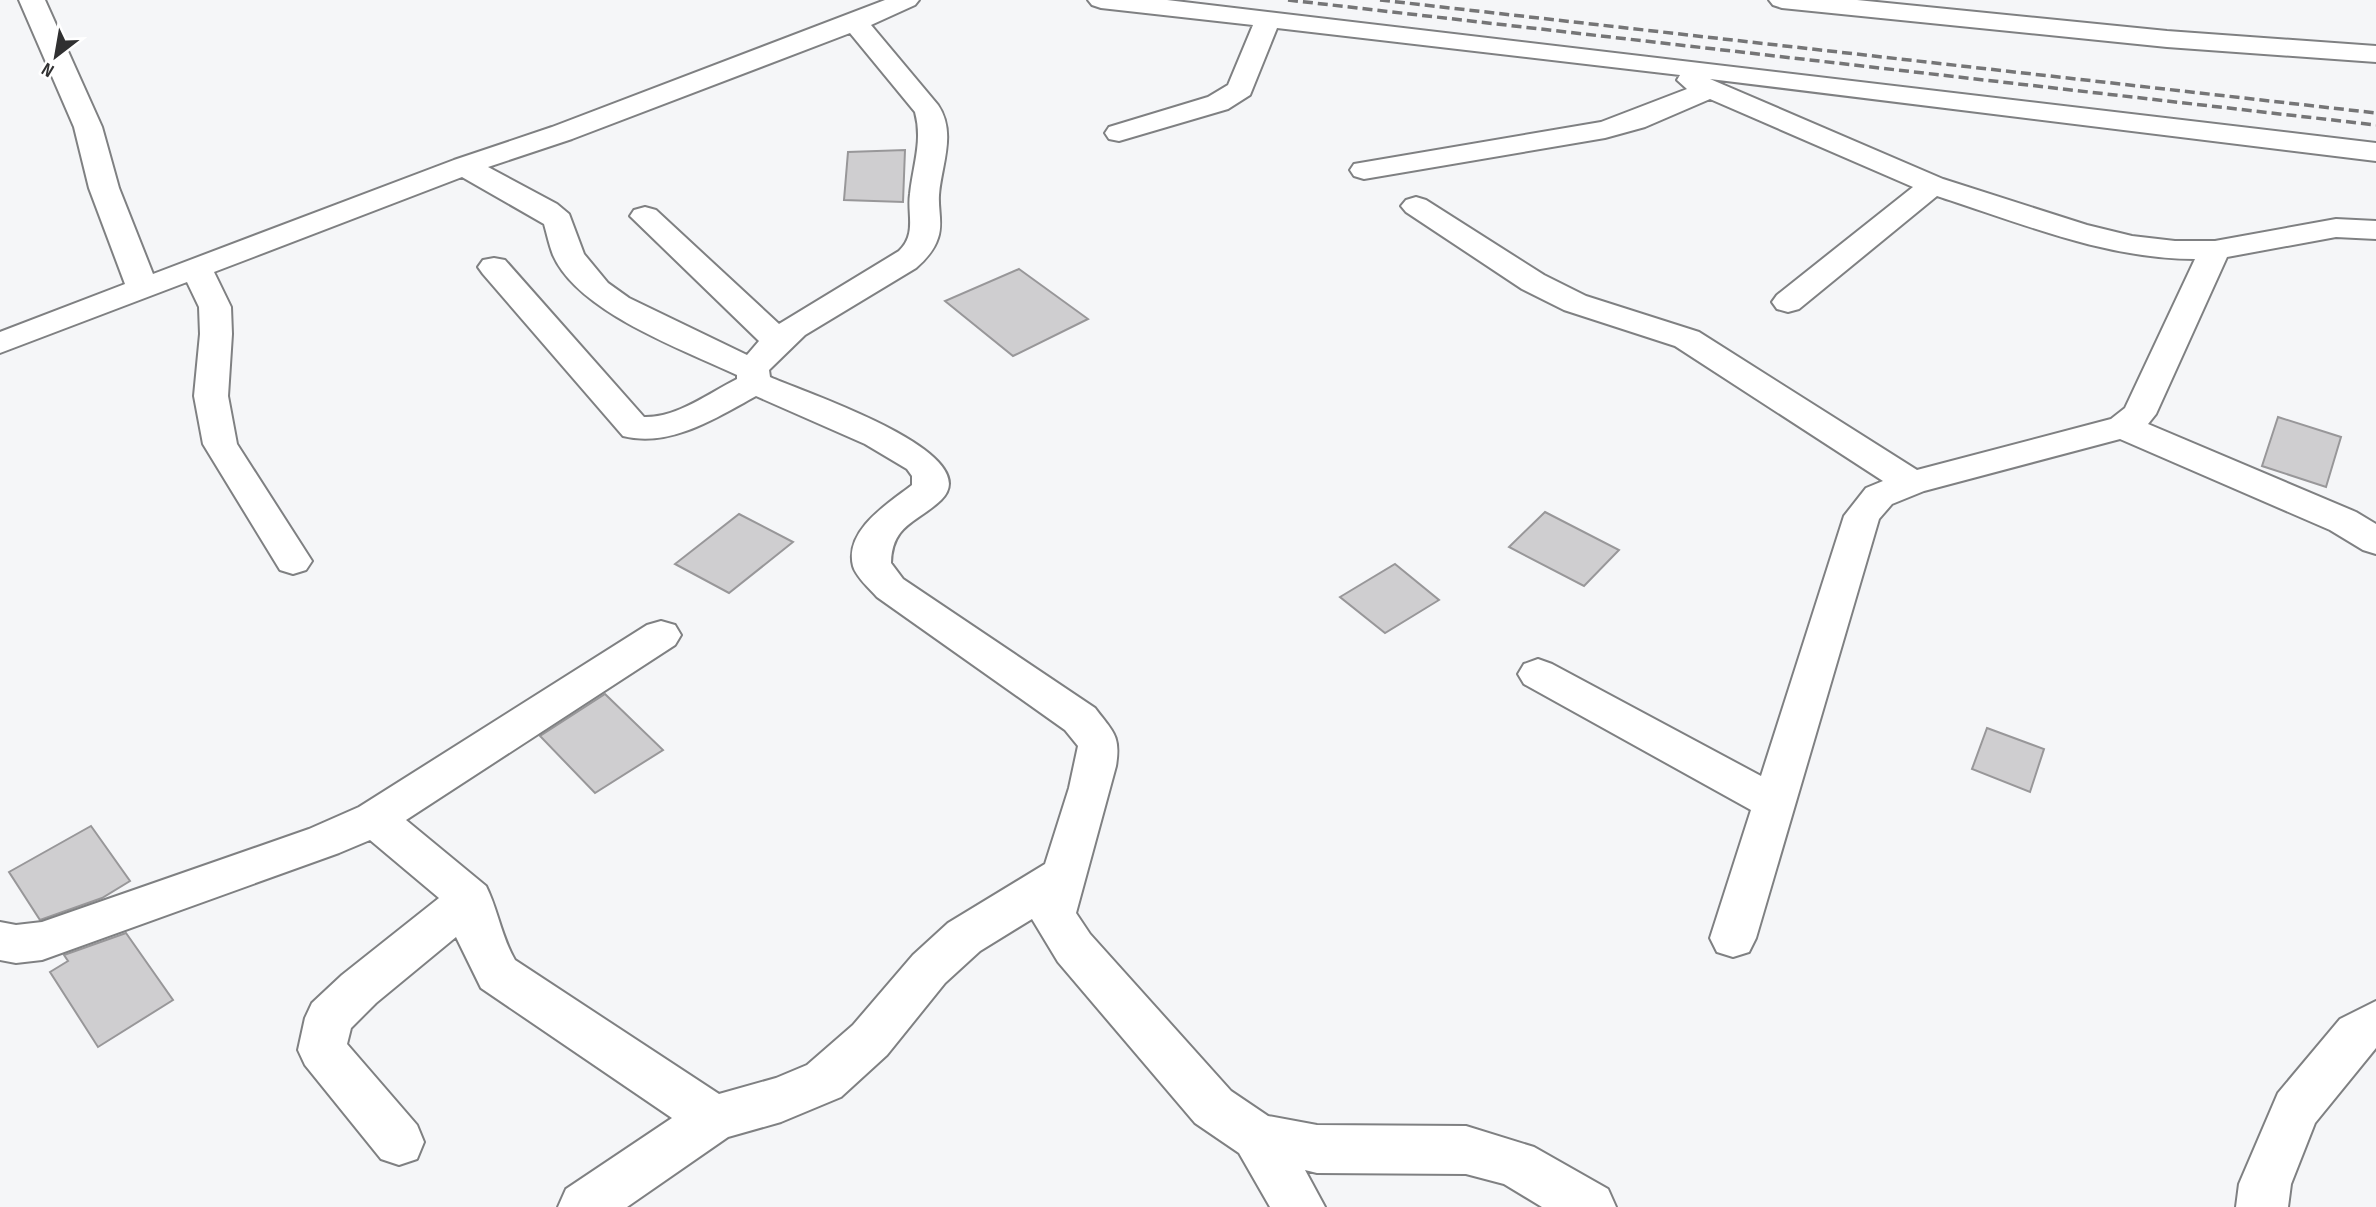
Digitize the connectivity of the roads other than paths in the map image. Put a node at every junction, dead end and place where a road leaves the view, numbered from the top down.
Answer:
1 (32, 0) edge
2 (906, 0) edge
3 (1101, 0) edge
4 (1782, 0) edge
5 (1268, 19) junction
6 (855, 23) junction
7 (2376, 54) edge
8 (1656, 64) junction
9 (1710, 89) junction
10 (1119, 133) dead end
11 (2376, 152) edge
12 (464, 166) junction
13 (1364, 170) dead end
14 (1933, 185) junction
15 (1416, 206) dead end
16 (645, 216) dead end
17 (2376, 230) edge
18 (2215, 250) junction
19 (494, 267) dead end
20 (197, 270) junction
21 (143, 289) junction
22 (1788, 302) dead end
23 (0, 343) edge
24 (761, 364) junction
25 (2123, 428) junction
26 (1912, 483) junction
27 (2376, 541) edge
28 (293, 561) dead end
29 (661, 635) dead end
30 (1538, 674) dead end
31 (1775, 803) junction
32 (374, 819) junction
33 (1063, 876) junction
34 (470, 899) junction
35 (1733, 938) dead end
36 (0, 941) edge
37 (2376, 1022) edge
38 (714, 1118) junction
39 (1258, 1137) junction
40 (399, 1142) dead end
41 (584, 1207) edge
42 (1299, 1207) edge
43 (1590, 1207) edge
44 (2262, 1207) edge

1 - 21 street
2 - 6 street
3 - 5 street
4 - 7 street
5 - 8 street
5 - 10 street
6 - 12 street
6 - 24 street
8 - 9 street
8 - 11 street
9 - 13 street
9 - 14 street
12 - 20 street
12 - 24 street
14 - 18 street
14 - 22 street
15 - 26 street
16 - 24 street
17 - 18 street
18 - 25 street
19 - 24 street
20 - 21 street
20 - 28 street
21 - 23 street
24 - 33 street
25 - 26 street
25 - 27 street
26 - 31 street
29 - 32 street
30 - 31 street
31 - 35 street
32 - 34 street
32 - 36 street
33 - 38 street
33 - 39 street
34 - 38 street
34 - 40 street
37 - 44 street
38 - 41 street
39 - 42 street
39 - 43 street

